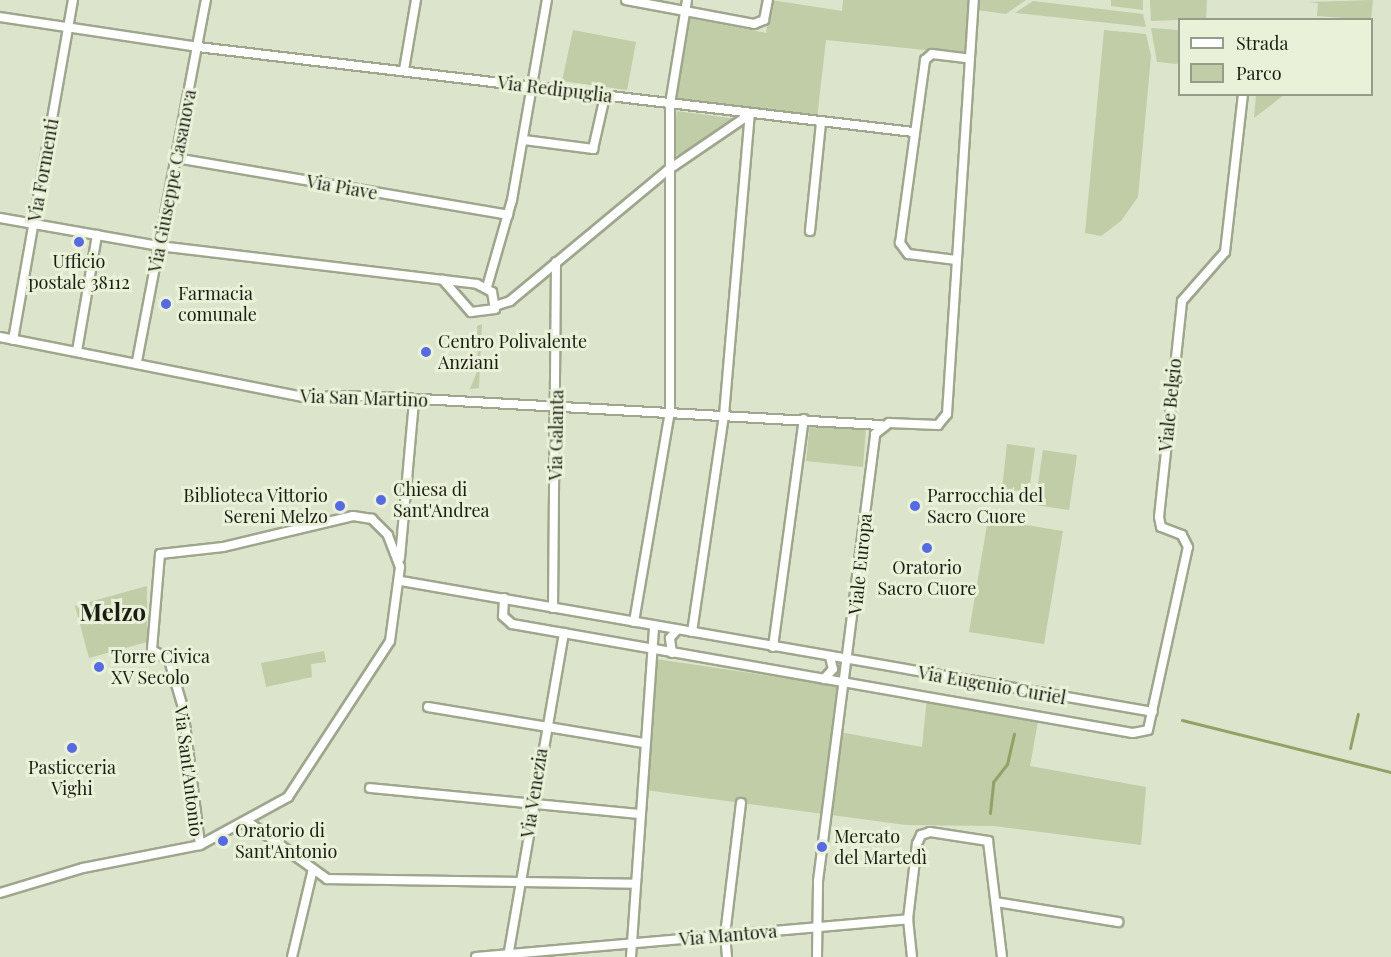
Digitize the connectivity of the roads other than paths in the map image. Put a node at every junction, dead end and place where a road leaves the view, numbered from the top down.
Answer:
1 (73, 0) edge
2 (206, 0) edge
3 (416, 0) edge
4 (547, 0) edge
5 (626, 0) edge
6 (687, 0) edge
7 (768, 0) edge
8 (974, 0) edge
9 (685, 11) junction
10 (0, 17) edge
11 (68, 27) junction
12 (198, 46) junction
13 (970, 59) junction
14 (404, 70) junction
15 (534, 87) junction
16 (605, 96) junction
17 (1243, 96) edge
18 (670, 104) junction
19 (750, 114) junction
20 (821, 123) junction
21 (913, 132) junction
22 (524, 140) junction
23 (176, 158) junction
24 (668, 170) junction
25 (508, 215) junction
26 (0, 218) edge
27 (33, 224) junction
28 (810, 231) dead end
29 (97, 235) junction
30 (159, 246) junction
31 (956, 261) junction
32 (556, 262) junction
33 (443, 280) junction
34 (488, 286) junction
35 (495, 306) junction
36 (0, 337) edge
37 (13, 340) junction
38 (77, 351) junction
39 (137, 361) junction
40 (414, 401) junction
41 (558, 406) junction
42 (670, 412) junction
43 (724, 415) junction
44 (804, 419) junction
45 (881, 425) junction
46 (400, 567) junction
47 (401, 581) junction
48 (504, 598) junction
49 (553, 608) junction
50 (634, 622) junction
51 (654, 626) junction
52 (677, 630) junction
53 (692, 632) junction
54 (564, 633) junction
55 (773, 647) junction
56 (651, 650) junction
57 (672, 653) junction
58 (830, 657) junction
59 (850, 661) junction
60 (824, 679) junction
61 (846, 683) junction
62 (428, 707) dead end
63 (1153, 712) junction
64 (545, 727) junction
65 (642, 743) junction
66 (369, 788) dead end
67 (741, 803) dead end
68 (532, 804) junction
69 (638, 814) junction
70 (247, 821) junction
71 (200, 845) junction
72 (313, 869) junction
73 (519, 882) junction
74 (633, 884) junction
75 (0, 893) edge
76 (996, 902) junction
77 (908, 919) junction
78 (1118, 922) dead end
79 (814, 928) junction
80 (725, 935) junction
81 (630, 944) junction
82 (508, 956) edge
83 (292, 957) edge
84 (476, 957) edge
85 (631, 957) edge
86 (727, 957) edge
87 (817, 957) edge
88 (912, 957) edge
89 (1002, 957) edge

1 - 11 street, Via Formenti
2 - 12 street, Via Giuseppe Casanova
3 - 14 street
4 - 15 street
5 - 9 street
6 - 9 street
7 - 9 street
8 - 13 street
9 - 18 street
10 - 11 street, Via Redipuglia
11 - 12 street, Via Redipuglia
11 - 27 street, Via Formenti
12 - 14 street, Via Redipuglia
12 - 23 street, Via Giuseppe Casanova
13 - 21 street
13 - 31 street
14 - 15 street, Via Redipuglia
15 - 16 street, Via Redipuglia
15 - 22 street
16 - 18 street, Via Redipuglia
16 - 22 street
17 - 63 street, Viale Belgio
18 - 19 street, Via Redipuglia
18 - 24 street
19 - 20 street, Via Redipuglia
19 - 24 street
19 - 43 street
20 - 21 street, Via Redipuglia
20 - 28 street
21 - 31 street
22 - 25 street
23 - 25 street, Via Piave
23 - 30 street, Via Giuseppe Casanova
24 - 32 street
24 - 42 street
25 - 34 street
26 - 27 street
27 - 29 street
27 - 37 street, Via Formenti
29 - 30 street
29 - 38 street
30 - 33 street
30 - 39 street, Via Giuseppe Casanova
31 - 45 street
32 - 35 street
32 - 41 street, Via Galanta
33 - 34 street
33 - 35 street
34 - 35 street
36 - 37 street, Via San Martino
37 - 38 street, Via San Martino
38 - 39 street, Via San Martino
39 - 40 street, Via San Martino
40 - 41 street, Via San Martino
40 - 46 street
41 - 42 street, Via San Martino
41 - 49 street, Via Galanta
42 - 43 street, Via San Martino
42 - 50 street
43 - 44 street, Via San Martino
43 - 53 street
44 - 45 street, Via San Martino
44 - 55 street
45 - 59 street, Viale Europa
46 - 47 street
46 - 71 street, Via Sant'Antonio
47 - 48 street, Via Eugenio Curiel
47 - 70 street
48 - 49 street, Via Eugenio Curiel
48 - 54 street, Via Eugenio Curiel
49 - 50 street, Via Eugenio Curiel
50 - 51 street, Via Eugenio Curiel
51 - 52 street, Via Eugenio Curiel
51 - 56 street
52 - 53 street, Via Eugenio Curiel
52 - 57 street
53 - 55 street, Via Eugenio Curiel
54 - 56 street, Via Eugenio Curiel
54 - 64 street, Via Venezia
55 - 58 street, Via Eugenio Curiel
56 - 57 street, Via Eugenio Curiel
56 - 65 street
57 - 60 street, Via Eugenio Curiel
58 - 59 street, Via Eugenio Curiel
58 - 60 street
59 - 61 street, Viale Europa
59 - 63 street, Via Eugenio Curiel
60 - 61 street, Via Eugenio Curiel
61 - 63 street, Via Eugenio Curiel
61 - 79 street, Viale Europa
62 - 64 street
64 - 65 street
64 - 68 street, Via Venezia
65 - 69 street
66 - 68 street
67 - 80 street
68 - 69 street
68 - 73 street, Via Venezia
69 - 74 street
70 - 71 street
70 - 72 street
71 - 75 street, Via Sant'Antonio
72 - 73 street
72 - 83 street
73 - 74 street
73 - 82 street, Via Venezia
74 - 81 street
76 - 77 street
76 - 78 street
76 - 89 street
77 - 79 street, Via Mantova
77 - 88 street
79 - 80 street, Via Mantova
79 - 87 street, Viale Europa
80 - 81 street, Via Mantova
80 - 86 street
81 - 82 street, Via Mantova
81 - 85 street
82 - 84 street, Via Mantova

